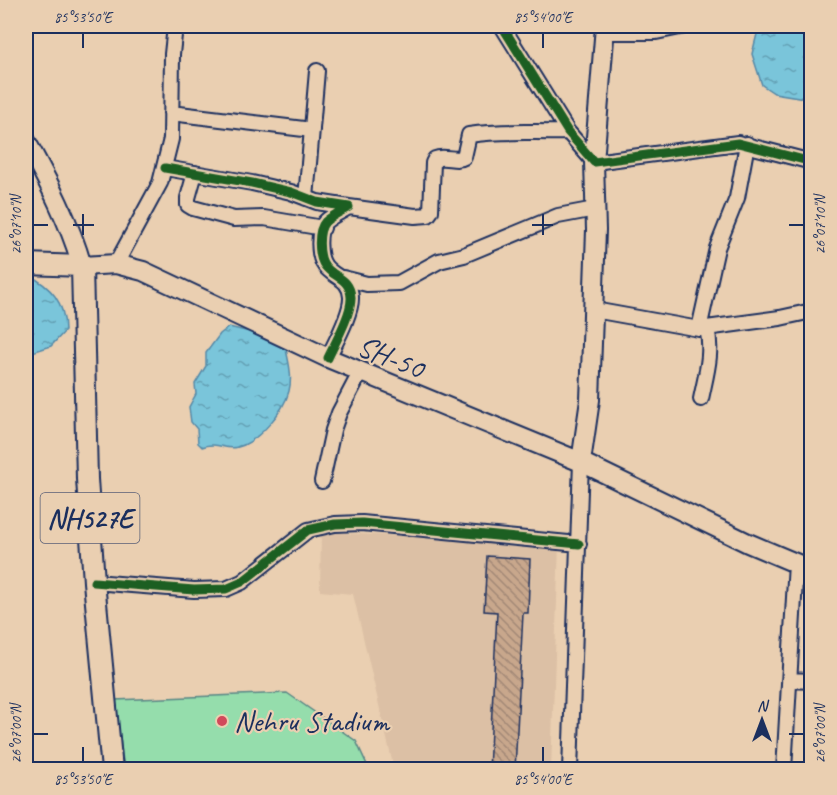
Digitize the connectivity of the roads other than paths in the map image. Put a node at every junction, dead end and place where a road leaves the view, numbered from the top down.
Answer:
1 (175, 26) edge
2 (502, 26) edge
3 (686, 26) edge
4 (605, 28) edge
5 (317, 71) dead end
6 (171, 113) junction
7 (312, 130) junction
8 (568, 132) junction
9 (26, 141) edge
10 (747, 144) junction
11 (594, 162) junction
12 (812, 162) edge
13 (165, 168) junction
14 (195, 173) junction
15 (306, 198) junction
16 (349, 207) junction
17 (595, 209) junction
18 (322, 228) junction
19 (26, 264) edge
20 (116, 264) junction
21 (82, 266) junction
22 (343, 278) junction
23 (594, 310) junction
24 (812, 311) edge
25 (703, 328) junction
26 (328, 358) junction
27 (361, 371) junction
28 (701, 399) dead end
29 (581, 462) junction
30 (322, 481) dead end
31 (579, 544) junction
32 (804, 566) edge
33 (94, 582) junction
34 (789, 680) junction
35 (812, 681) edge
36 (112, 770) edge
37 (570, 770) edge
38 (784, 770) edge

1 - 6 street
2 - 8 street
3 - 4 street
4 - 11 main road
5 - 7 street
6 - 7 street
6 - 13 street
7 - 15 street
8 - 11 street
8 - 16 street
9 - 21 main road
10 - 11 street
10 - 12 street
10 - 25 street
11 - 17 main road
13 - 14 street
13 - 20 street
14 - 15 street
14 - 18 street
15 - 16 street
16 - 18 street
17 - 22 street
17 - 23 main road
18 - 22 street
19 - 21 highway, SH-50
20 - 21 main road, SH-50
20 - 26 main road, SH-50
21 - 33 highway, NH527E
22 - 26 street
23 - 25 street
23 - 29 main road
24 - 25 street
25 - 28 street
26 - 27 main road, SH-50
27 - 29 main road, SH-50
27 - 30 street
29 - 31 street
29 - 32 main road, SH-50
31 - 33 street
31 - 37 street
32 - 34 street
33 - 36 highway, NH527E
34 - 35 street
34 - 38 street

